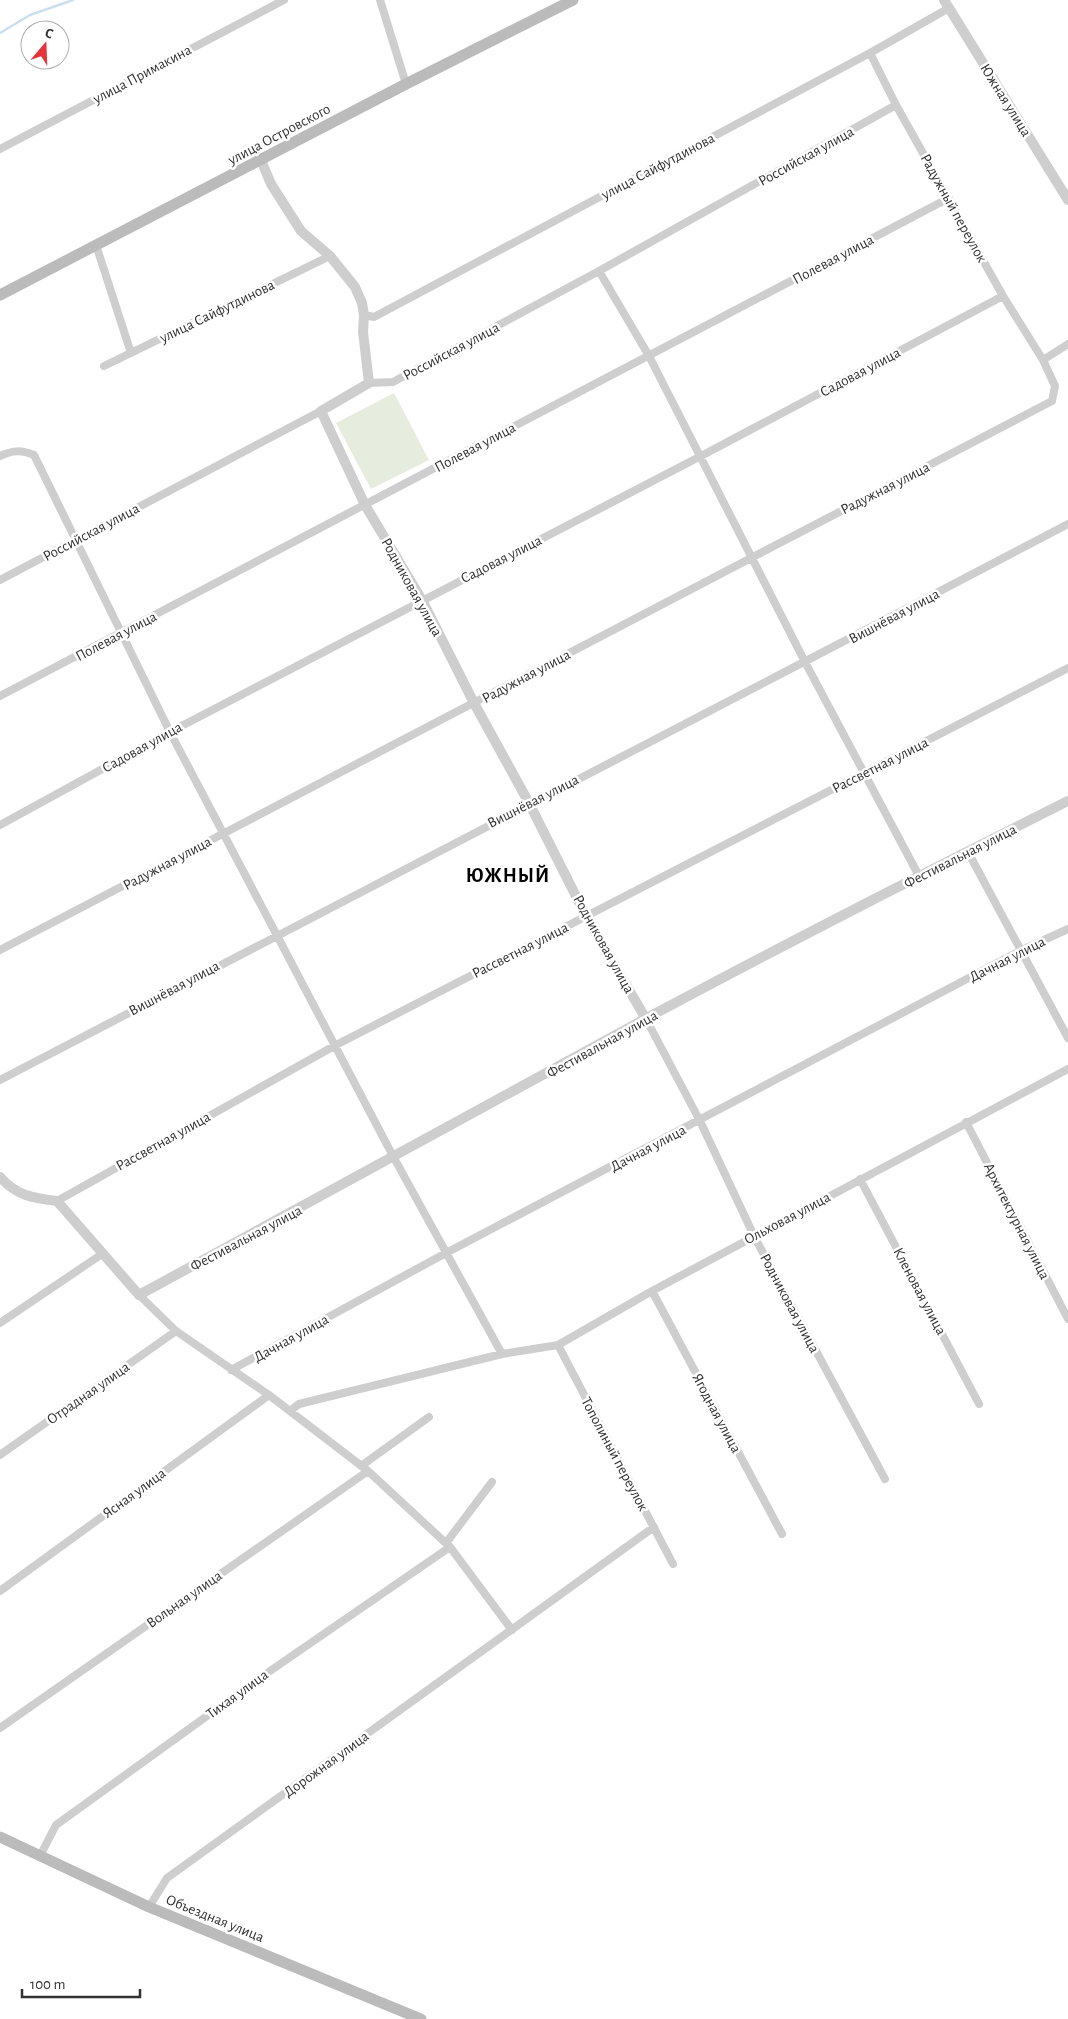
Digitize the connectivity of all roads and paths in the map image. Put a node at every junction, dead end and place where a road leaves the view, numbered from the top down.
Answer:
1 (284, 0) edge
2 (380, 0) edge
3 (573, 0) edge
4 (946, 4) edge
5 (870, 53) junction
6 (406, 84) junction
7 (896, 105) junction
8 (0, 149) edge
9 (262, 160) junction
10 (949, 198) junction
11 (1068, 200) edge
12 (96, 245) junction
13 (330, 256) junction
14 (599, 271) junction
15 (0, 295) edge
16 (1003, 296) junction
17 (364, 315) junction
18 (1068, 344) edge
19 (131, 353) junction
20 (649, 356) junction
21 (1043, 360) junction
22 (104, 366) dead end
23 (369, 383) junction
24 (1052, 401) joint
25 (321, 410) junction
26 (0, 456) edge
27 (701, 456) junction
28 (365, 505) junction
29 (1068, 524) edge
30 (75, 540) junction
31 (752, 557) junction
32 (0, 580) edge
33 (422, 600) junction
34 (120, 633) junction
35 (806, 662) junction
36 (1068, 668) edge
37 (0, 696) edge
38 (474, 703) junction
39 (170, 732) junction
40 (864, 773) junction
41 (1068, 801) edge
42 (529, 803) junction
43 (0, 826) edge
44 (224, 833) junction
45 (968, 852) junction
46 (919, 876) junction
47 (586, 916) junction
48 (1068, 929) edge
49 (277, 934) junction
50 (0, 950) edge
51 (1022, 950) junction
52 (646, 1019) junction
53 (1068, 1038) edge
54 (336, 1045) junction
55 (1067, 1071) edge
56 (0, 1080) edge
57 (700, 1121) junction
58 (966, 1122) junction
59 (394, 1158) junction
60 (860, 1179) junction
61 (2, 1182) edge
62 (57, 1201) junction
63 (754, 1236) junction
64 (446, 1253) junction
65 (102, 1254) junction
66 (652, 1291) junction
67 (140, 1295) junction
68 (1068, 1319) edge
69 (0, 1323) edge
70 (176, 1331) junction
71 (558, 1345) junction
72 (502, 1354) junction
73 (231, 1370) junction
74 (269, 1395) junction
75 (979, 1404) dead end
76 (290, 1411) junction
77 (429, 1417) dead end
78 (0, 1455) edge
79 (361, 1466) junction
80 (368, 1471) junction
81 (885, 1479) dead end
82 (492, 1482) dead end
83 (654, 1527) junction
84 (782, 1534) dead end
85 (448, 1545) junction
86 (673, 1564) dead end
87 (0, 1591) edge
88 (512, 1630) junction
89 (0, 1728) edge
90 (0, 1837) edge
91 (40, 1856) junction
92 (149, 1907) junction
93 (421, 2019) edge

1 - 8 street, улица Примакина
2 - 6 street
3 - 6 main road, улица Островского
4 - 5 street, улица Сайфутдинова
4 - 11 street, Южная улица
5 - 7 street, Радужный переулок
5 - 17 street, улица Сайфутдинова
6 - 9 main road, улица Островского
7 - 10 street, Радужный переулок
7 - 14 street, Российская улица
9 - 12 main road, улица Островского
9 - 13 street
10 - 16 street, Радужный переулок
10 - 20 street, Полевая улица
12 - 15 main road, улица Островского
12 - 19 street
13 - 17 street
13 - 19 street, улица Сайфутдинова
14 - 20 street
14 - 23 street, Российская улица
16 - 21 street, Радужный переулок
16 - 27 street, Садовая улица
17 - 23 street
18 - 21 street
19 - 22 street, улица Сайфутдинова
20 - 27 street
20 - 28 street, Полевая улица
21 - 24 street, Радужный переулок
23 - 25 street, Российская улица
24 - 31 street, Радужная улица
25 - 28 street, Родниковая улица
25 - 30 street, Российская улица
26 - 30 street
27 - 31 street
27 - 33 street, Садовая улица
28 - 33 street, Родниковая улица
28 - 34 street, Полевая улица
29 - 35 street, Вишнёвая улица
30 - 32 street, Российская улица
30 - 34 street
31 - 35 street
31 - 38 street, Радужная улица
33 - 38 street, Родниковая улица
33 - 39 street, Садовая улица
34 - 37 street, Полевая улица
34 - 39 street
35 - 40 street
35 - 42 street, Вишнёвая улица
36 - 40 street, Рассветная улица
38 - 42 street, Родниковая улица
38 - 44 street, Радужная улица
39 - 43 street, Садовая улица
39 - 44 street
40 - 46 street
40 - 47 street, Рассветная улица
41 - 45 street, Фестивальная улица
42 - 47 street, Родниковая улица
42 - 49 street, Вишнёвая улица
44 - 49 street
44 - 50 street, Радужная улица
45 - 46 street, Фестивальная улица
45 - 51 street
46 - 52 street, Фестивальная улица
47 - 52 street, Родниковая улица
47 - 54 street, Рассветная улица
48 - 51 street, Дачная улица
49 - 54 street
49 - 56 street, Вишнёвая улица
51 - 53 street
51 - 57 street, Дачная улица
52 - 57 street, Родниковая улица
52 - 59 street, Фестивальная улица
54 - 59 street
54 - 62 street, Рассветная улица
55 - 58 street, Ольховая улица
57 - 63 street, Родниковая улица
57 - 64 street, Дачная улица
58 - 60 street, Ольховая улица
58 - 68 street, Архитектурная улица
59 - 64 street
59 - 67 street, Фестивальная улица
60 - 63 street, Ольховая улица
60 - 75 street, Кленовая улица
61 - 62 street
62 - 65 street
63 - 66 street, Ольховая улица
63 - 81 street, Родниковая улица
64 - 72 street
64 - 73 street, Дачная улица
65 - 67 street
65 - 69 street
66 - 71 street, Ольховая улица
66 - 84 street, Ягодная улица
67 - 70 street
70 - 73 street
70 - 78 street, Отрадная улица
71 - 72 street, Ольховая улица
71 - 83 street, Тополиный переулок
72 - 76 street, Ольховая улица
73 - 74 street
74 - 76 street
74 - 87 street, Ясная улица
76 - 79 street
77 - 79 street
79 - 80 street
80 - 85 street
80 - 89 street, Вольная улица
82 - 85 street, Тихая улица
83 - 86 street, Тополиный переулок
83 - 88 street, Дорожная улица
85 - 88 street
85 - 91 street, Тихая улица
88 - 92 street, Дорожная улица
90 - 91 main road, Объездная улица
91 - 92 main road, Объездная улица
92 - 93 main road, Объездная улица

